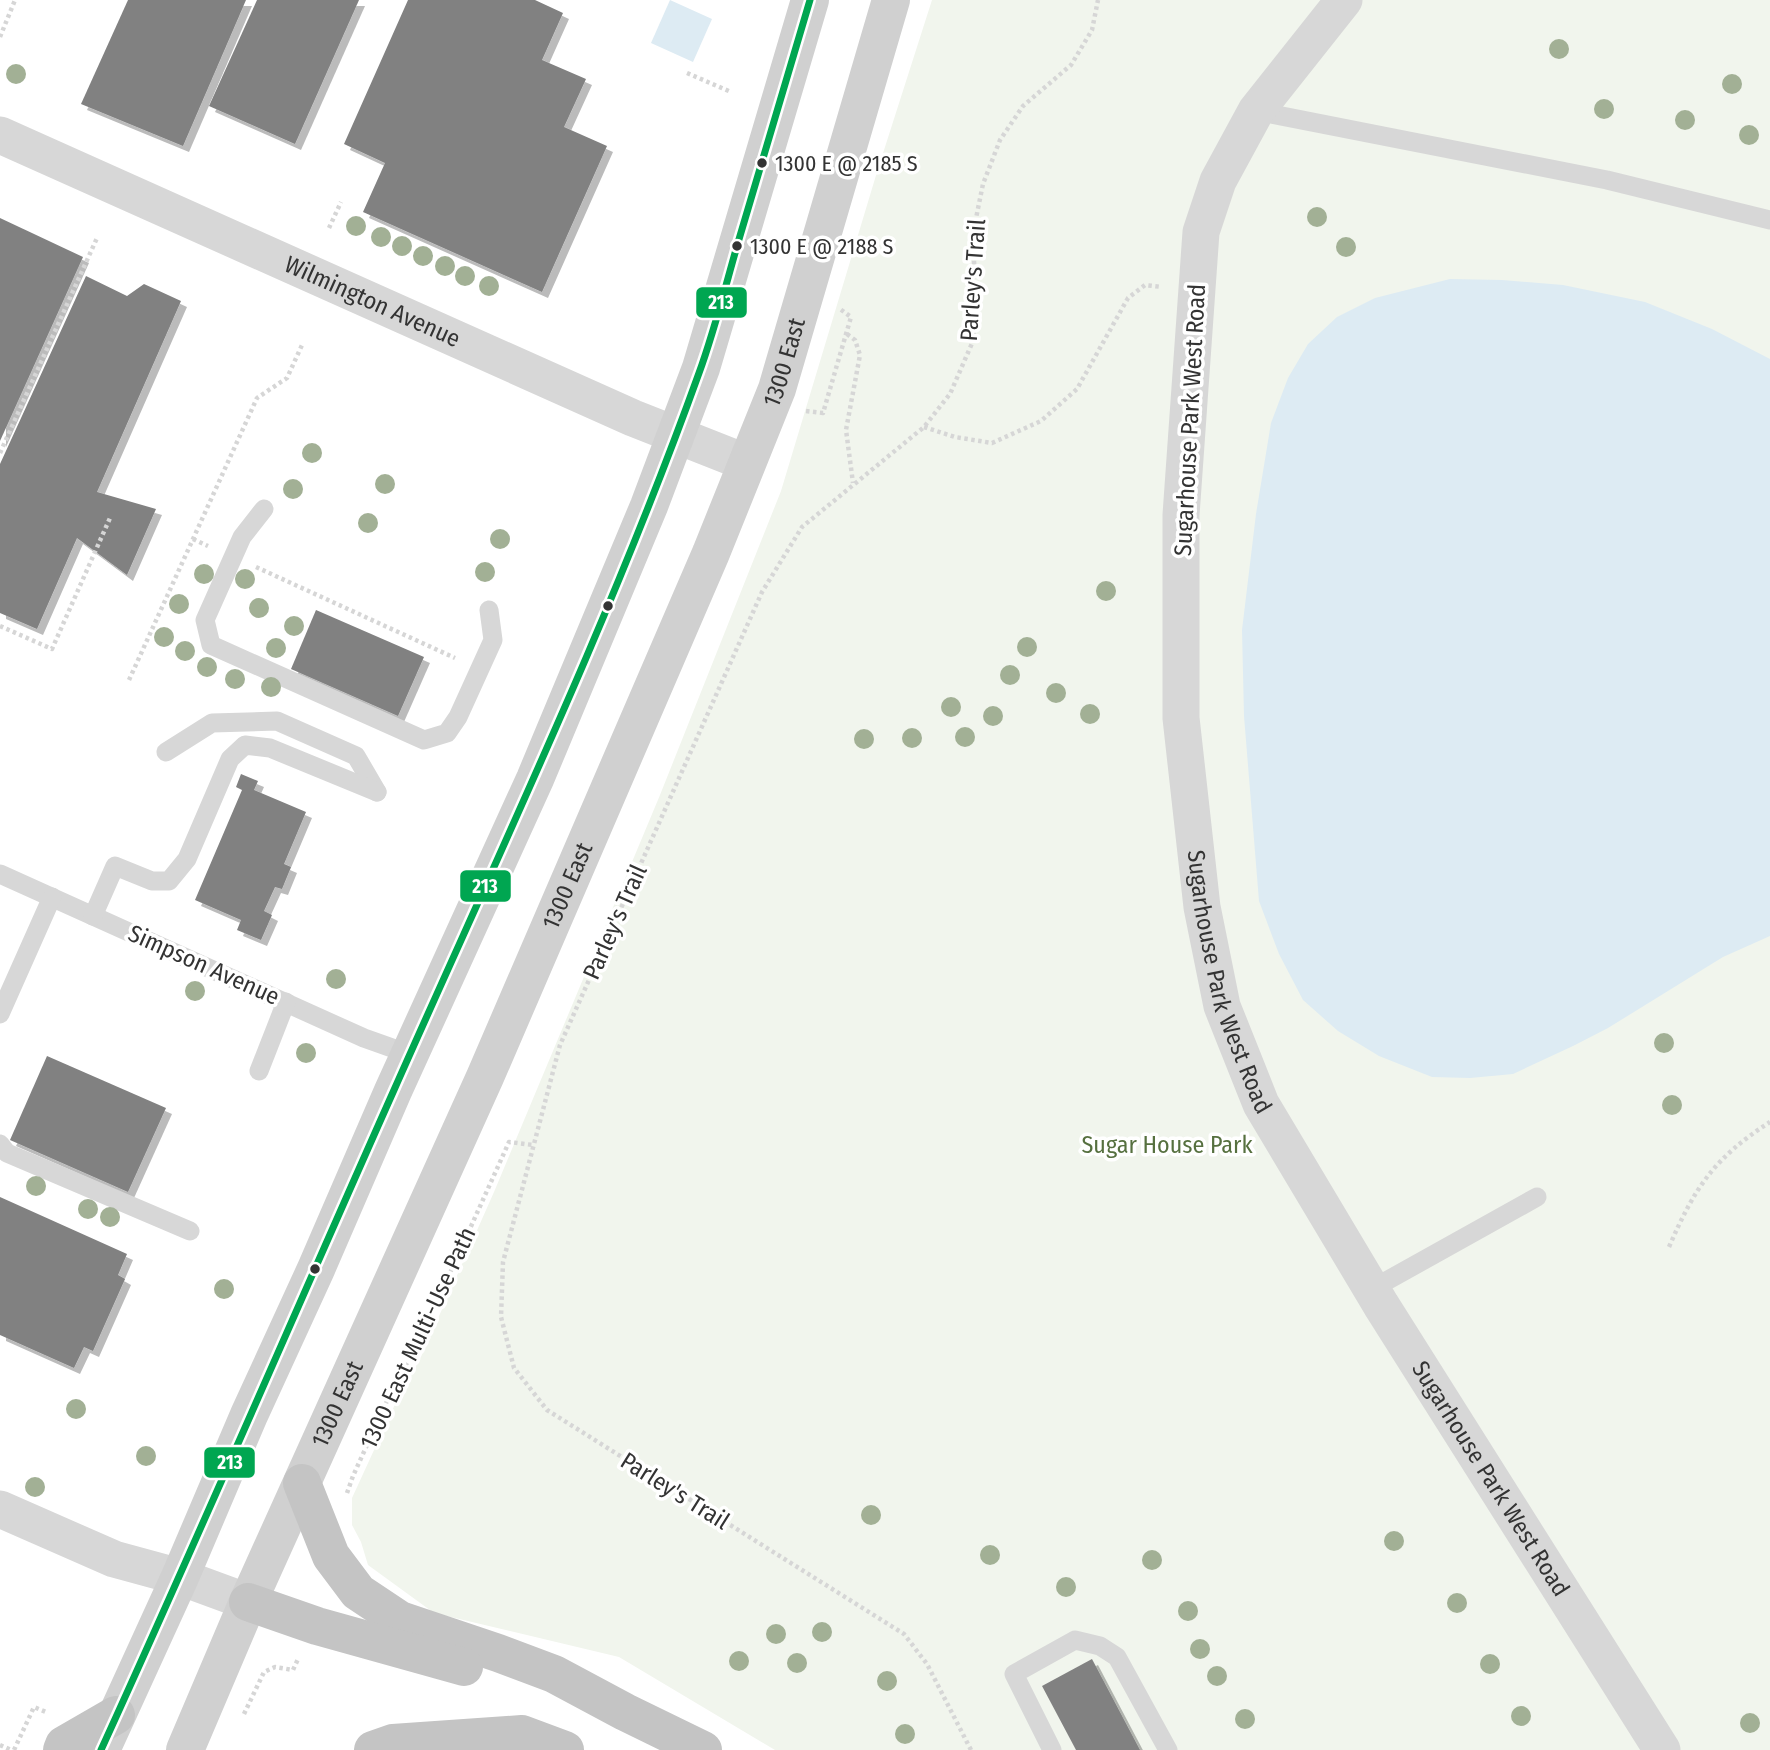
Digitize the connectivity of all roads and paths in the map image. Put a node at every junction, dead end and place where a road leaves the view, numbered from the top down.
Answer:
1 (15, 0) edge
2 (810, 0) edge
3 (891, 0) edge
4 (1098, 0) edge
5 (1344, 0) edge
6 (0, 37) edge
7 (687, 72) dead end
8 (731, 92) dead end
9 (1256, 111) junction
10 (0, 135) edge
11 (341, 202) dead end
12 (1770, 220) edge
13 (329, 228) dead end
14 (97, 238) dead end
15 (1145, 285) dead end
16 (851, 317) dead end
17 (846, 334) junction
18 (302, 345) dead end
19 (809, 411) dead end
20 (925, 427) junction
21 (677, 436) junction
22 (0, 453) edge
23 (747, 463) junction
24 (853, 484) junction
25 (264, 509) dead end
26 (110, 518) dead end
27 (255, 567) dead end
28 (489, 610) dead end
29 (0, 626) edge
30 (465, 663) dead end
31 (129, 680) dead end
32 (166, 752) dead end
33 (0, 874) edge
34 (52, 897) junction
35 (93, 916) junction
36 (286, 1002) junction
37 (0, 1014) edge
38 (409, 1054) junction
39 (259, 1071) dead end
40 (1770, 1122) edge
41 (0, 1144) edge
42 (533, 1145) junction
43 (1537, 1197) dead end
44 (190, 1231) dead end
45 (1669, 1247) dead end
46 (1372, 1290) junction
47 (302, 1483) junction
48 (346, 1502) dead end
49 (0, 1509) edge
50 (180, 1577) junction
51 (248, 1602) junction
52 (295, 1665) dead end
53 (625, 1712) junction
54 (50, 1713) dead end
55 (116, 1714) junction
56 (243, 1716) dead end
57 (0, 1745) edge
58 (12, 1750) edge
59 (62, 1750) edge
60 (100, 1750) edge
61 (185, 1750) edge
62 (373, 1750) edge
63 (565, 1750) edge
64 (703, 1750) edge
65 (971, 1750) edge
66 (1052, 1750) edge
67 (1168, 1750) edge
68 (1662, 1750) edge

1 - 6 path
2 - 21 main road
3 - 23 main road, 1300 East
4 - 20 path, Parley's Trail
5 - 9 street, Sugarhouse Park West Road
7 - 8 path
9 - 12 lane
9 - 46 street, Sugarhouse Park West Road
10 - 21 street, Wilmington Avenue
11 - 13 path
14 - 22 path
15 - 20 path
16 - 17 path
17 - 19 path
17 - 24 path
18 - 31 path
20 - 24 path, Parley's Trail
21 - 23 street, Wilmington Avenue
21 - 38 main road
23 - 47 main road, 1300 East
24 - 42 path, Parley's Trail
25 - 28 lane
26 - 29 path
27 - 30 path
32 - 35 lane
33 - 34 lane, Simpson Avenue
34 - 35 lane, Simpson Avenue
34 - 37 lane
35 - 36 lane, Simpson Avenue
36 - 38 lane, Simpson Avenue
36 - 39 lane
38 - 50 main road
40 - 45 path
41 - 44 lane
42 - 48 path, 1300 East Multi-Use Path
42 - 65 path, Parley's Trail
43 - 46 lane
46 - 68 street, Sugarhouse Park West Road
47 - 51 main road, 1300 East
47 - 53 highway
49 - 50 street
50 - 51 street
50 - 55 main road
51 - 53 highway
51 - 61 main road, 1300 East
52 - 56 path
53 - 64 highway
54 - 58 path
55 - 59 highway
55 - 60 main road
57 - 58 path
62 - 63 highway
66 - 67 lane

